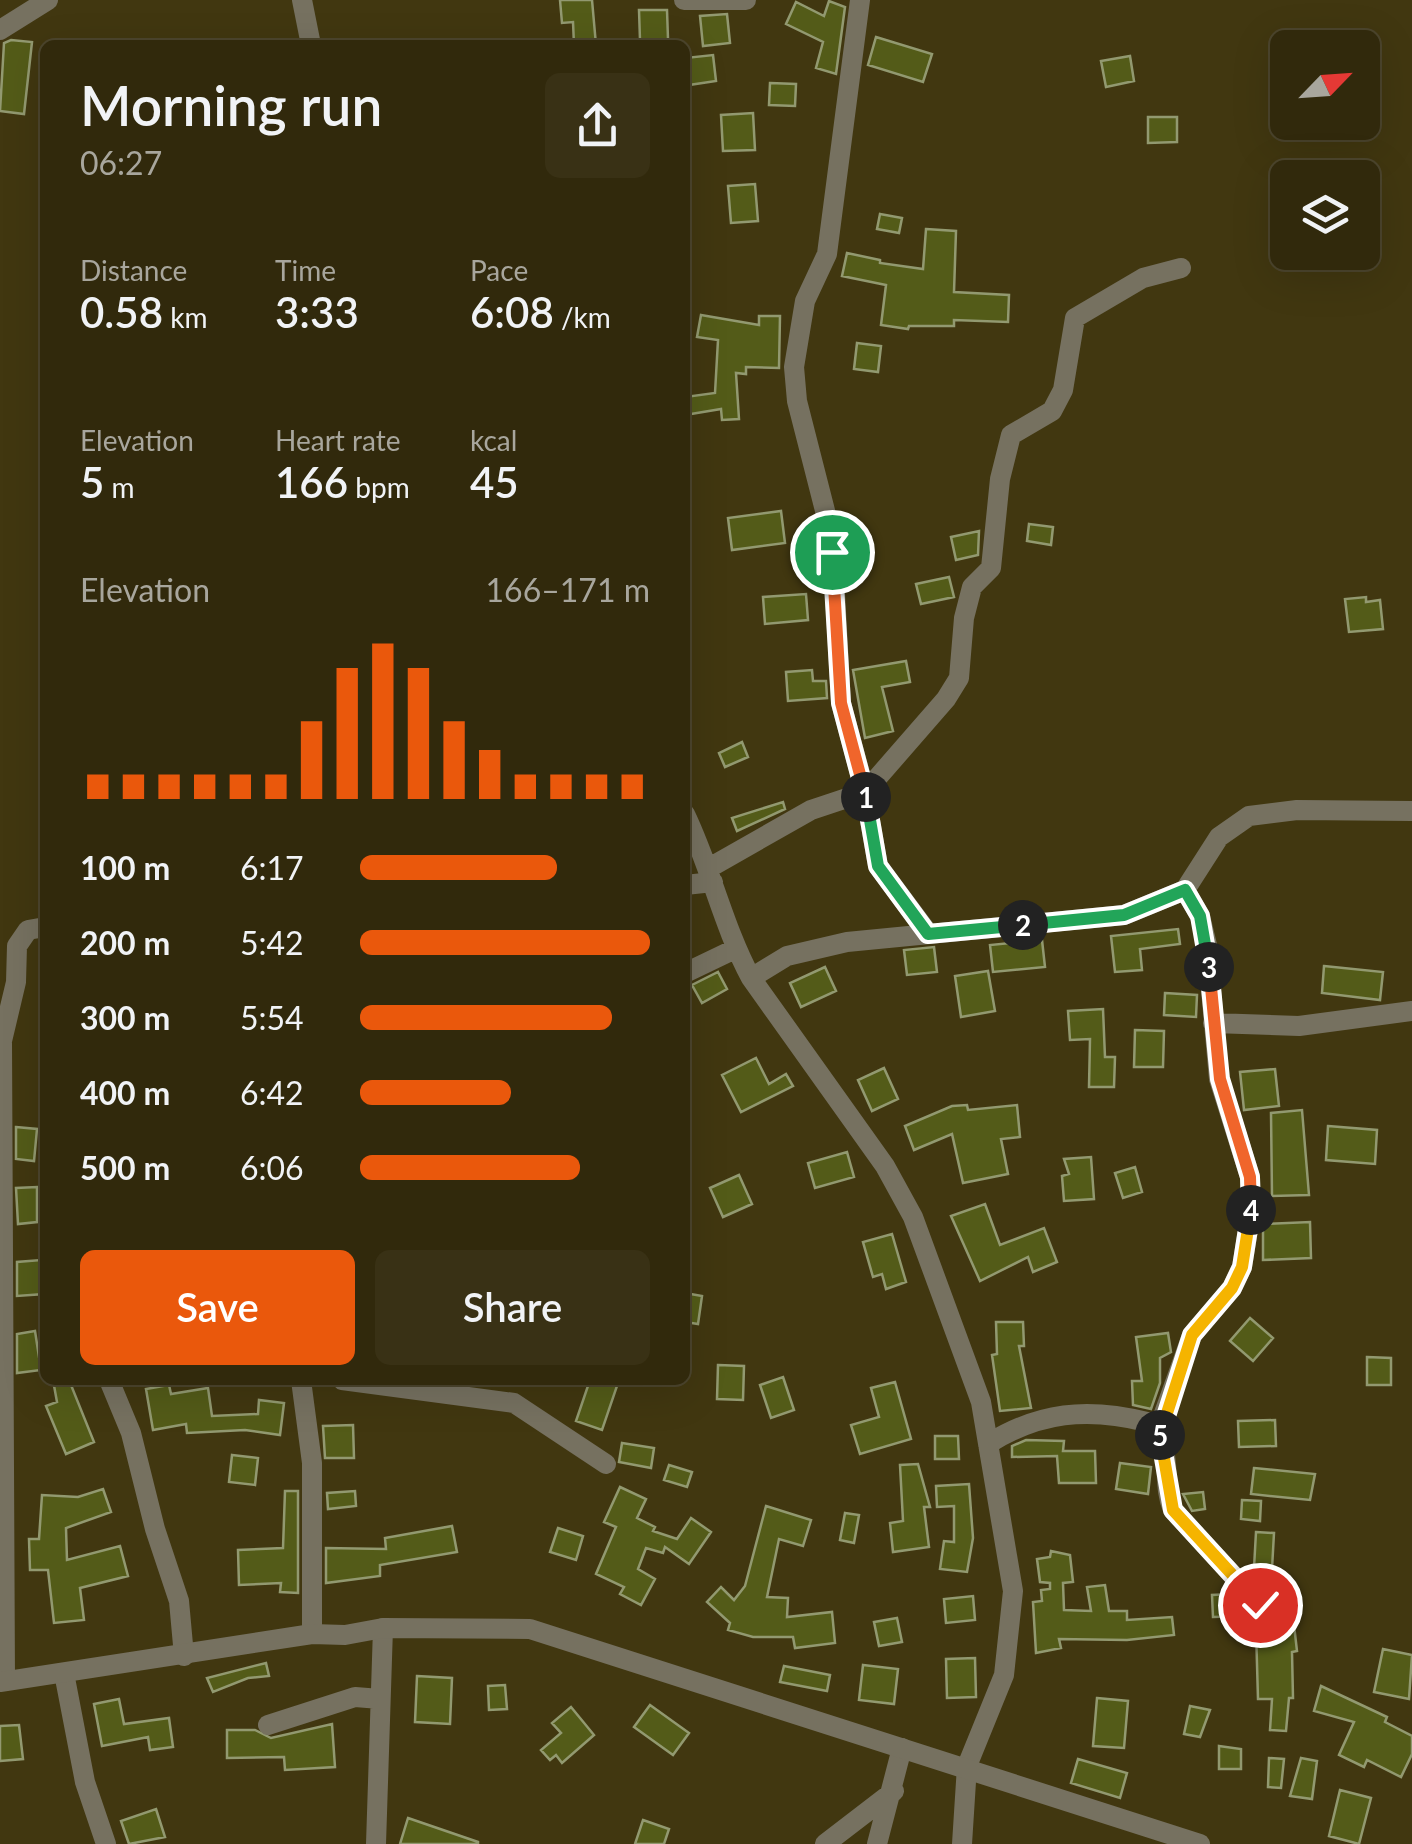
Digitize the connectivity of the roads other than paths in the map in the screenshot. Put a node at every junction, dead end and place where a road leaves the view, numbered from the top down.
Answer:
1 (48, 0) edge
2 (302, 0) edge
3 (684, 0) edge
4 (746, 0) edge
5 (844, 0) edge
6 (860, 0) edge
7 (0, 30) edge
8 (310, 40) edge
9 (1181, 268) dead end
10 (866, 792) junction
11 (1412, 811) edge
12 (690, 826) edge
13 (711, 875) junction
14 (690, 883) edge
15 (1185, 890) junction
16 (40, 928) edge
17 (928, 934) junction
18 (735, 949) junction
19 (690, 971) edge
20 (751, 978) junction
21 (1412, 1011) edge
22 (1213, 1023) junction
23 (117, 1385) edge
24 (302, 1385) edge
25 (381, 1385) edge
26 (1158, 1430) junction
27 (988, 1444) junction
28 (606, 1464) dead end
29 (1260, 1605) dead end
30 (382, 1628) junction
31 (312, 1634) junction
32 (184, 1656) junction
33 (64, 1673) junction
34 (2, 1682) edge
35 (380, 1699) junction
36 (268, 1725) dead end
37 (902, 1748) junction
38 (966, 1766) junction
39 (894, 1791) junction
40 (106, 1844) edge
41 (376, 1844) edge
42 (825, 1844) edge
43 (877, 1844) edge
44 (962, 1844) edge
45 (1200, 1844) edge

1 - 7 street
2 - 8 street
3 - 4 street
5 - 6 street
6 - 10 street
9 - 10 street
10 - 13 street
10 - 17 street
11 - 15 street
12 - 13 street
13 - 14 street
13 - 18 street
15 - 17 street
15 - 22 street
16 - 34 street
17 - 20 street
18 - 19 street
18 - 20 street
20 - 27 street
21 - 22 street
22 - 26 street
23 - 32 street
24 - 31 street
25 - 28 street
26 - 27 street
26 - 29 street
27 - 38 street
30 - 31 street
30 - 35 street
30 - 37 street
31 - 32 street
32 - 33 street
33 - 34 street
33 - 40 street
35 - 36 street
35 - 41 street
37 - 38 street
37 - 39 street
38 - 44 street
38 - 45 street
39 - 42 street
39 - 43 street

